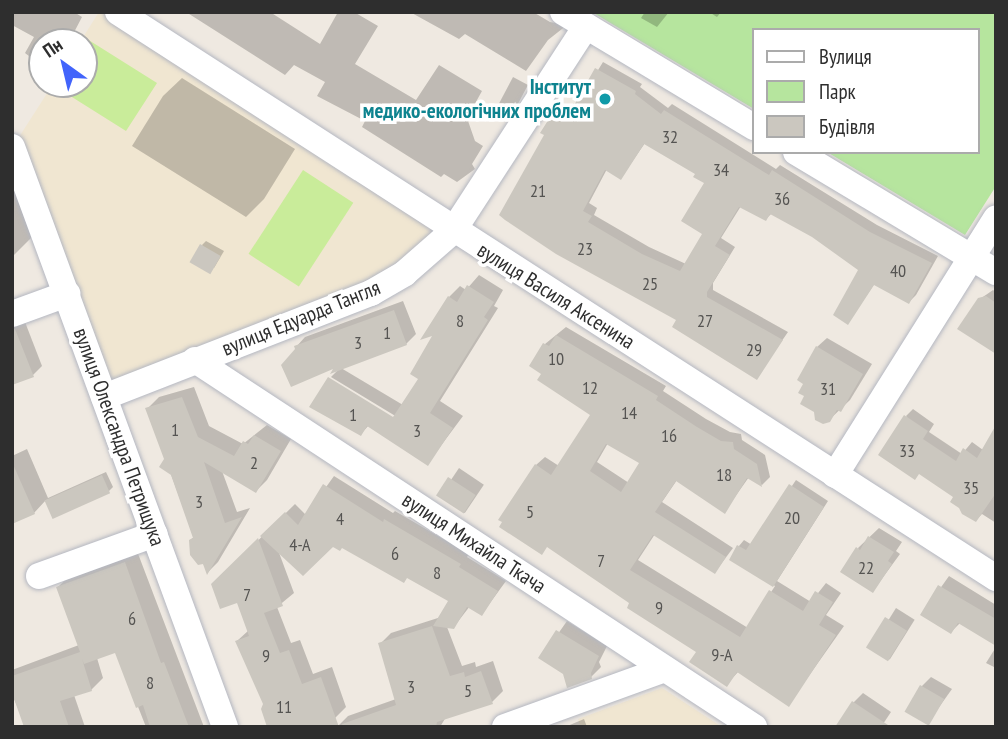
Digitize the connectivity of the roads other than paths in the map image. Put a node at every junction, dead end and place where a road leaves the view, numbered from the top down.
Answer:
1 (118, 12) edge
2 (564, 12) edge
3 (586, 26) junction
4 (752, 126) edge
5 (12, 147) edge
6 (799, 154) edge
7 (996, 218) edge
8 (453, 231) junction
9 (969, 257) junction
10 (996, 272) edge
11 (67, 294) junction
12 (12, 314) edge
13 (195, 359) junction
14 (104, 397) junction
15 (835, 475) junction
16 (155, 534) junction
17 (39, 576) dead end
18 (996, 578) edge
19 (665, 669) junction
20 (225, 727) edge
21 (505, 727) edge
22 (754, 727) edge

1 - 8 street, вулиця Василя Аксенина
2 - 3 street
3 - 4 street
3 - 8 street, вулиця Едуарда Тангля
5 - 11 street, вулиця Олександра Петрищука
6 - 9 street
7 - 9 street
8 - 13 street, вулиця Едуарда Тангля
8 - 15 street, вулиця Василя Аксенина
9 - 10 street
9 - 15 street
11 - 12 street
11 - 14 street, вулиця Олександра Петрищука
13 - 14 street, вулиця Едуарда Тангля
13 - 19 street, вулиця Михайла Ткача
14 - 16 street, вулиця Олександра Петрищука
15 - 18 street, вулиця Василя Аксенина
16 - 17 street
16 - 20 street, вулиця Олександра Петрищука
19 - 21 street
19 - 22 street, вулиця Михайла Ткача

